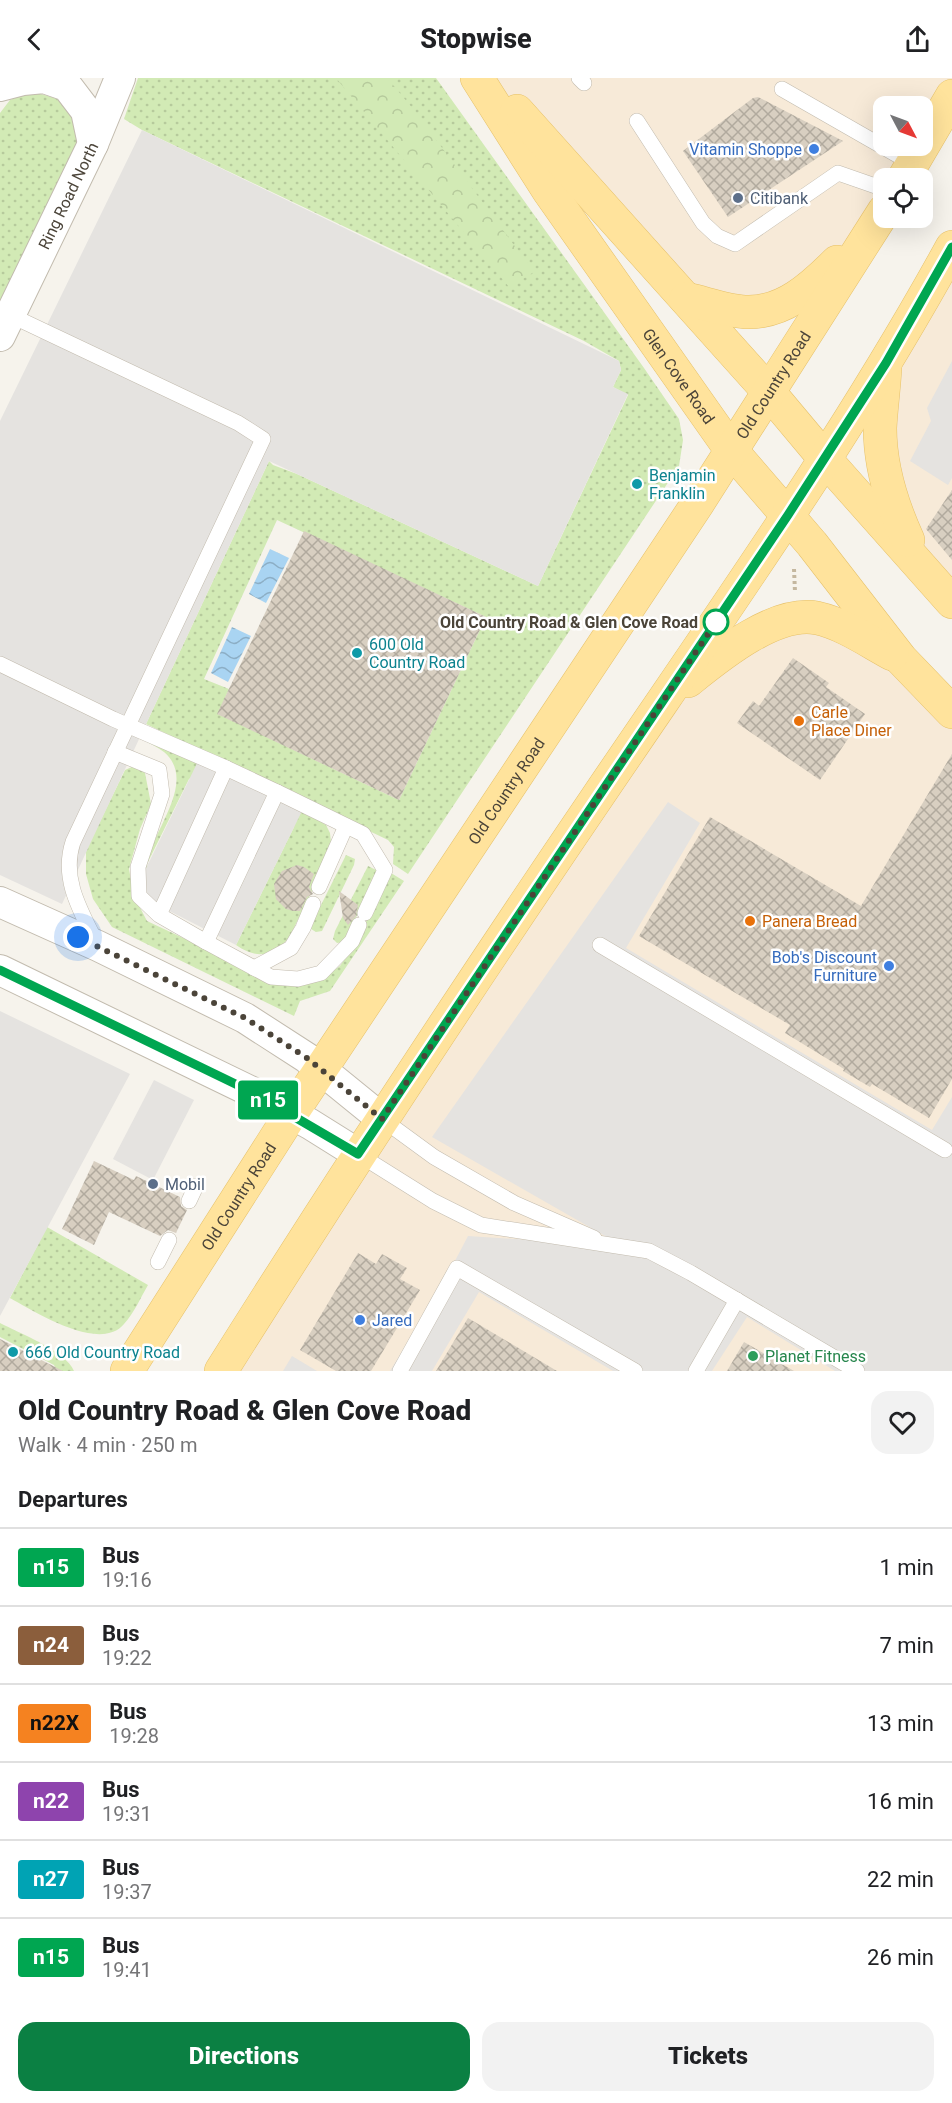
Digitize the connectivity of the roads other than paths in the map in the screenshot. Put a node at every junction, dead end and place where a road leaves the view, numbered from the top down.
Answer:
1 (120, 78) edge
2 (477, 78) edge
3 (488, 78) edge
4 (0, 86) edge
5 (782, 89) dead end
6 (952, 96) edge
7 (637, 121) dead end
8 (93, 144) junction
9 (904, 168) edge
10 (911, 168) edge
11 (873, 185) edge
12 (873, 224) edge
13 (873, 227) edge
14 (952, 247) edge
15 (686, 299) junction
16 (5, 325) edge
17 (886, 363) junction
18 (768, 390) junction
19 (731, 450) junction
20 (825, 459) junction
21 (788, 515) junction
22 (918, 564) junction
23 (952, 602) edge
24 (901, 659) junction
25 (0, 664) edge
26 (665, 699) junction
27 (952, 712) edge
28 (129, 724) junction
29 (116, 752) junction
30 (226, 768) junction
31 (277, 792) junction
32 (346, 826) junction
33 (319, 887) dead end
34 (0, 902) edge
35 (313, 904) dead end
36 (159, 915) junction
37 (206, 942) junction
38 (600, 945) dead end
39 (98, 946) junction
40 (254, 968) junction
41 (0, 970) edge
42 (321, 1069) junction
43 (291, 1114) junction
44 (382, 1119) junction
45 (945, 1150) dead end
46 (358, 1154) junction
47 (196, 1186) dead end
48 (189, 1201) dead end
49 (169, 1240) dead end
50 (611, 1245) junction
51 (158, 1262) dead end
52 (737, 1300) junction
53 (127, 1371) edge
54 (221, 1371) edge
55 (400, 1371) edge
56 (635, 1371) edge
57 (696, 1371) edge
58 (857, 1371) edge

1 - 8 street
2 - 19 main road, Glen Cove Road
3 - 15 main road
4 - 8 street, Ring Road North
5 - 9 lane
6 - 10 main road
7 - 11 lane
8 - 16 street, Ring Road North
12 - 15 main road
13 - 18 main road, Old Country Road
14 - 17 main road
15 - 18 main road
16 - 28 lane
17 - 20 main road
17 - 22 main road
18 - 19 main road, Old Country Road
18 - 20 main road
19 - 21 main road, Glen Cove Road
19 - 42 main road, Old Country Road
20 - 21 main road
20 - 22 main road
21 - 24 main road, Glen Cove Road
21 - 26 main road
22 - 23 main road
24 - 26 main road
24 - 27 main road, Glen Cove Road
25 - 28 lane
26 - 44 main road
28 - 29 lane
28 - 30 lane
29 - 36 lane
29 - 39 lane
30 - 31 lane
30 - 36 lane
31 - 32 lane
31 - 37 lane
32 - 33 lane
32 - 40 lane
34 - 39 street
35 - 40 lane
36 - 37 lane
37 - 40 lane
38 - 45 lane
39 - 42 street
41 - 43 street
42 - 43 main road, Old Country Road
42 - 44 street
43 - 46 street
43 - 53 main road, Old Country Road
44 - 46 main road
44 - 50 lane
46 - 50 lane
46 - 54 main road
47 - 48 lane
49 - 51 lane
50 - 52 lane
52 - 57 lane
52 - 58 lane
55 - 56 lane

